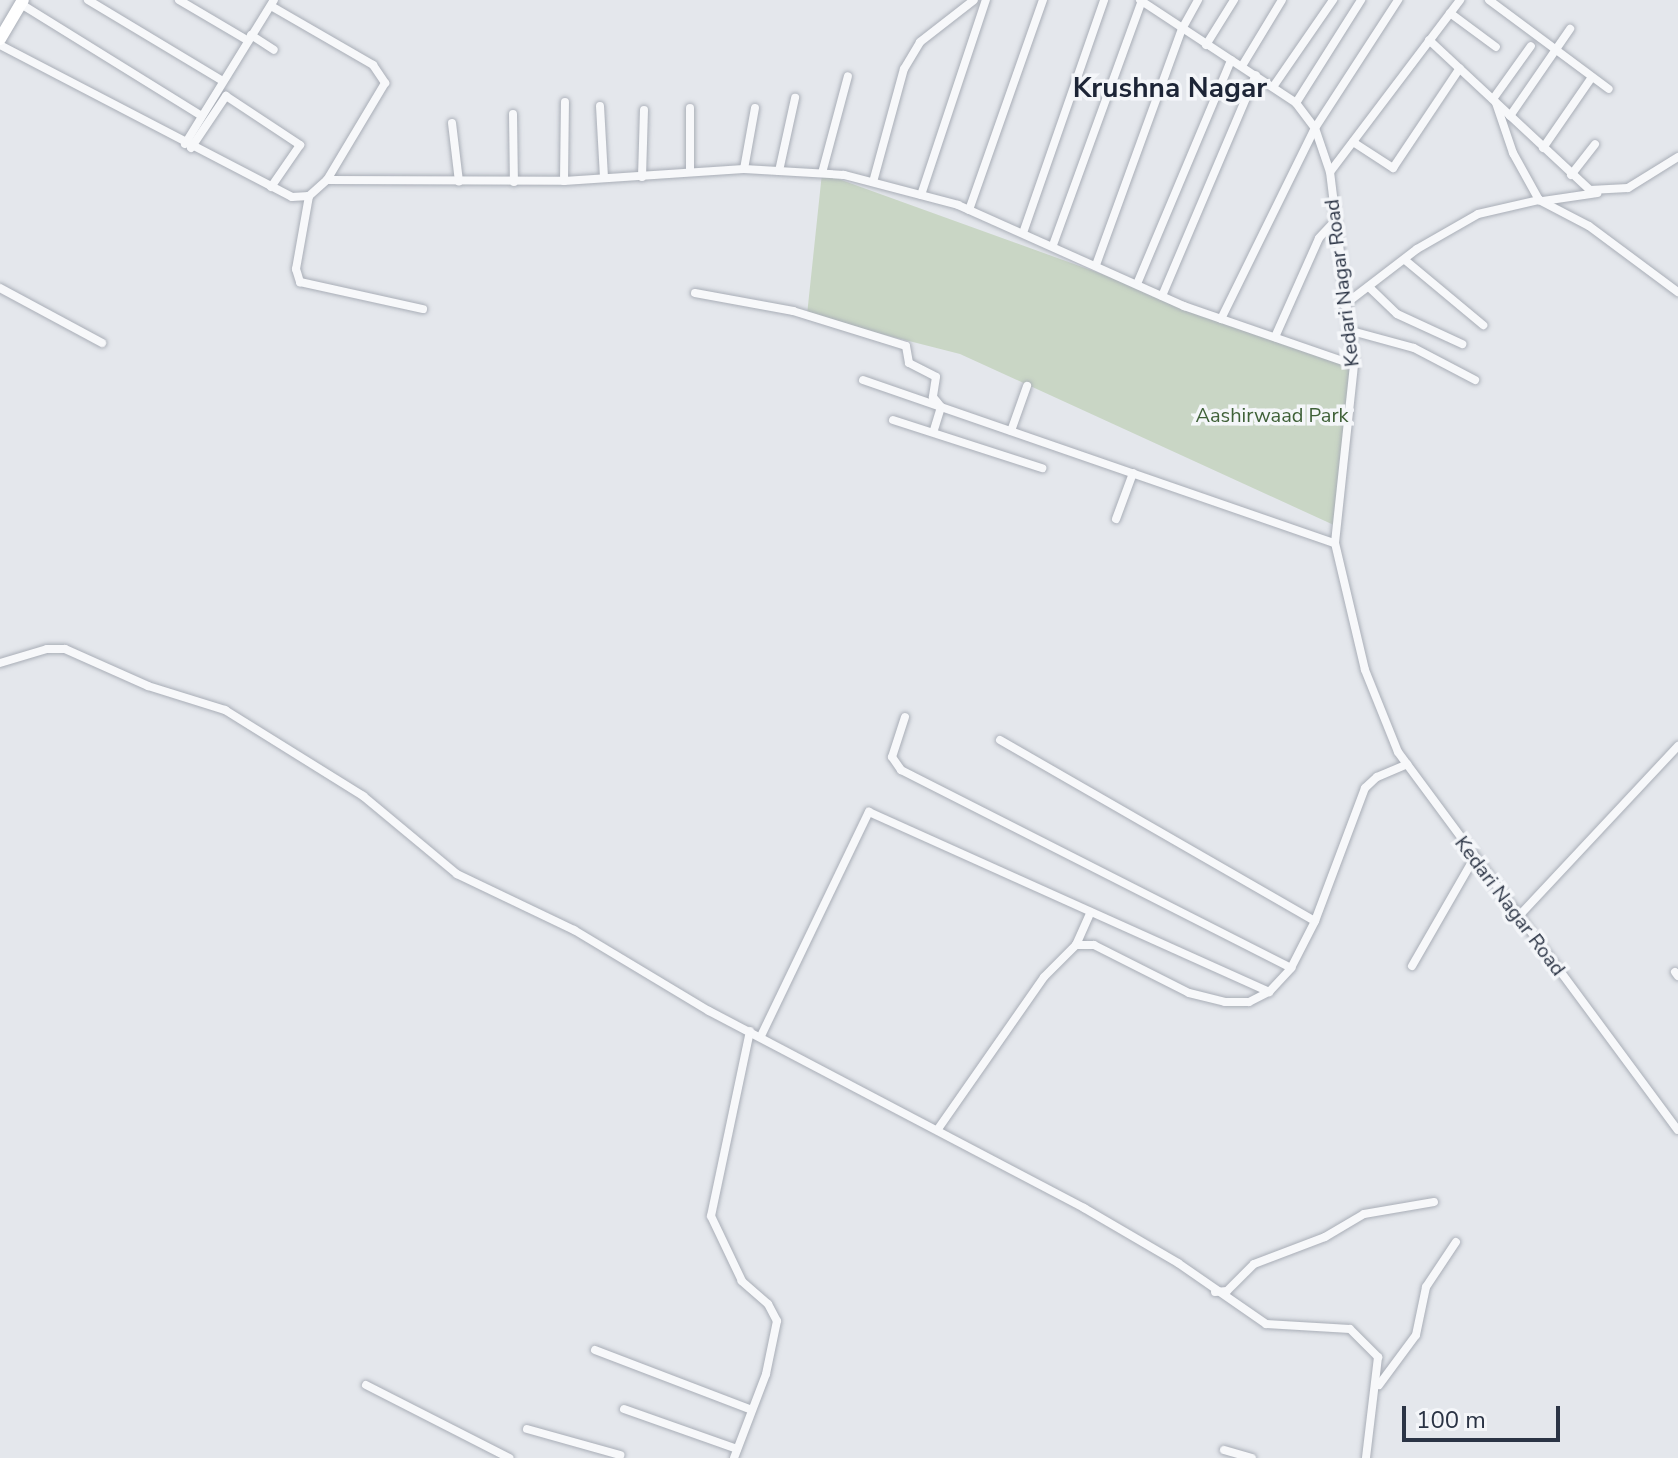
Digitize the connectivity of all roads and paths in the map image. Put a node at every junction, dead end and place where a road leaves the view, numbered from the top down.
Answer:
1 (88, 0) edge
2 (179, 0) edge
3 (974, 0) edge
4 (986, 0) edge
5 (1043, 0) edge
6 (1104, 0) edge
7 (1141, 0) edge
8 (1198, 0) edge
9 (1234, 0) edge
10 (1282, 0) edge
11 (1333, 0) edge
12 (1361, 0) edge
13 (1398, 0) edge
14 (1460, 0) edge
15 (1489, 0) edge
16 (22, 2) edge
17 (272, 3) edge
18 (1450, 13) junction
19 (1182, 29) junction
20 (1570, 29) dead end
21 (249, 38) junction
22 (0, 39) edge
23 (1429, 40) junction
24 (0, 45) edge
25 (1206, 45) junction
26 (1531, 46) dead end
27 (1496, 47) dead end
28 (274, 50) dead end
29 (1557, 51) junction
30 (1231, 60) junction
31 (1242, 66) junction
32 (1460, 68) junction
33 (1256, 75) junction
34 (848, 76) dead end
35 (1592, 77) junction
36 (221, 80) junction
37 (1273, 87) junction
38 (1609, 89) dead end
39 (795, 98) dead end
40 (1494, 100) junction
41 (565, 102) dead end
42 (1296, 103) junction
43 (600, 106) dead end
44 (690, 108) dead end
45 (755, 108) dead end
46 (644, 110) dead end
47 (513, 114) dead end
48 (200, 115) junction
49 (1510, 116) junction
50 (452, 123) dead end
51 (1315, 128) junction
52 (1353, 142) junction
53 (1595, 144) dead end
54 (188, 146) junction
55 (1543, 148) junction
56 (1678, 157) edge
57 (744, 169) junction
58 (779, 171) junction
59 (690, 172) junction
60 (1330, 172) junction
61 (822, 173) junction
62 (1571, 175) junction
63 (642, 177) junction
64 (604, 178) junction
65 (327, 180) junction
66 (564, 181) junction
67 (459, 182) junction
68 (514, 182) junction
69 (873, 182) junction
70 (271, 187) junction
71 (1599, 193) junction
72 (921, 195) junction
73 (309, 196) junction
74 (1541, 201) junction
75 (969, 210) junction
76 (1333, 223) junction
77 (1023, 233) junction
78 (1053, 245) junction
79 (1405, 260) junction
80 (1096, 265) junction
81 (1137, 284) junction
82 (0, 288) edge
83 (1370, 288) junction
84 (1678, 292) edge
85 (695, 293) dead end
86 (1162, 296) junction
87 (1344, 305) junction
88 (423, 309) dead end
89 (1221, 319) junction
90 (1483, 325) dead end
91 (1348, 330) junction
92 (1275, 337) junction
93 (102, 343) dead end
94 (1462, 344) dead end
95 (1354, 365) junction
96 (863, 380) dead end
97 (1475, 380) dead end
98 (1027, 386) dead end
99 (941, 407) junction
100 (893, 420) dead end
101 (934, 430) junction
102 (1011, 431) junction
103 (1042, 468) dead end
104 (1133, 473) junction
105 (1116, 519) dead end
106 (1335, 543) junction
107 (0, 663) edge
108 (905, 717) dead end
109 (1000, 740) dead end
110 (1678, 746) edge
111 (1407, 764) junction
112 (1474, 858) junction
113 (1091, 912) junction
114 (1517, 918) junction
115 (1315, 921) junction
116 (1076, 945) junction
117 (1412, 966) dead end
118 (1291, 968) junction
119 (1269, 992) junction
120 (750, 1031) junction
121 (761, 1036) junction
122 (938, 1129) junction
123 (1678, 1130) edge
124 (1434, 1202) dead end
125 (1456, 1242) dead end
126 (1215, 1292) junction
127 (595, 1350) dead end
128 (366, 1385) dead end
129 (1373, 1395) junction
130 (624, 1409) dead end
131 (752, 1410) junction
132 (527, 1429) dead end
133 (1224, 1450) dead end
134 (736, 1453) edge
135 (623, 1457) edge
136 (509, 1458) edge
137 (1252, 1458) edge
138 (1366, 1458) edge

1 - 36 street
2 - 21 street
3 - 69 street
4 - 72 street
5 - 75 street
6 - 77 street
7 - 19 street, Kedari Nagar Road
7 - 78 street
8 - 19 street
9 - 25 street
10 - 31 street
11 - 37 street
12 - 42 street
13 - 51 street
14 - 18 street
15 - 29 street
16 - 22 main road
16 - 48 street
17 - 21 street
17 - 65 street
18 - 23 street
18 - 27 street
19 - 25 street, Kedari Nagar Road
19 - 80 street
20 - 29 street
21 - 28 street
21 - 36 street
23 - 32 street
23 - 52 street
24 - 54 street
25 - 30 street, Kedari Nagar Road
26 - 40 street
29 - 35 street
29 - 49 street
30 - 31 street, Kedari Nagar Road
30 - 81 street
31 - 33 street, Kedari Nagar Road
32 - 40 street
32 - 52 street
33 - 37 street, Kedari Nagar Road
33 - 86 street
34 - 61 street
35 - 38 street
35 - 55 street
36 - 48 street
37 - 42 street, Kedari Nagar Road
39 - 58 street
40 - 49 street
40 - 74 street
41 - 66 street
42 - 51 street, Kedari Nagar Road
43 - 64 street
44 - 59 street
45 - 57 street
46 - 63 street
47 - 68 street
48 - 54 street
49 - 55 street
50 - 67 street
51 - 60 street, Kedari Nagar Road
51 - 89 street
52 - 60 street
53 - 62 street
54 - 70 street
54 - 70 street
55 - 62 street
56 - 71 street
57 - 58 street
57 - 59 street
58 - 61 street
59 - 63 street
60 - 76 street, Kedari Nagar Road
61 - 69 street
62 - 71 street
63 - 64 street
64 - 66 street
65 - 67 street
65 - 73 street
66 - 68 street
67 - 68 street
69 - 72 street
70 - 73 street
71 - 74 street
72 - 75 street
73 - 88 street
74 - 79 street
74 - 84 street
75 - 77 street
76 - 87 street, Kedari Nagar Road
76 - 92 street
77 - 78 street
78 - 80 street
79 - 83 street
79 - 90 street
80 - 81 street
81 - 86 street
82 - 93 street
83 - 87 street
83 - 94 street
85 - 99 street
86 - 89 street
87 - 91 street, Kedari Nagar Road
89 - 92 street
91 - 95 street, Kedari Nagar Road
91 - 97 street
92 - 95 street
95 - 106 street, Kedari Nagar Road
96 - 99 street
98 - 102 street
99 - 101 street
99 - 102 street
100 - 101 street
101 - 103 street
102 - 104 street
104 - 105 street
104 - 106 street
106 - 111 street, Kedari Nagar Road
107 - 120 street
108 - 118 street
109 - 115 street
110 - 114 street
111 - 112 street, Kedari Nagar Road
111 - 115 street
112 - 114 street, Kedari Nagar Road
112 - 117 street
113 - 116 street
113 - 119 street
113 - 121 street
114 - 123 street, Kedari Nagar Road
115 - 118 street
116 - 119 street
116 - 122 street
118 - 119 street
120 - 121 street
120 - 131 street
121 - 122 street
122 - 126 street
124 - 126 street
125 - 129 street
126 - 129 street
127 - 131 street
128 - 136 street
129 - 138 street
130 - 134 street
131 - 134 street
132 - 135 street
133 - 137 street

